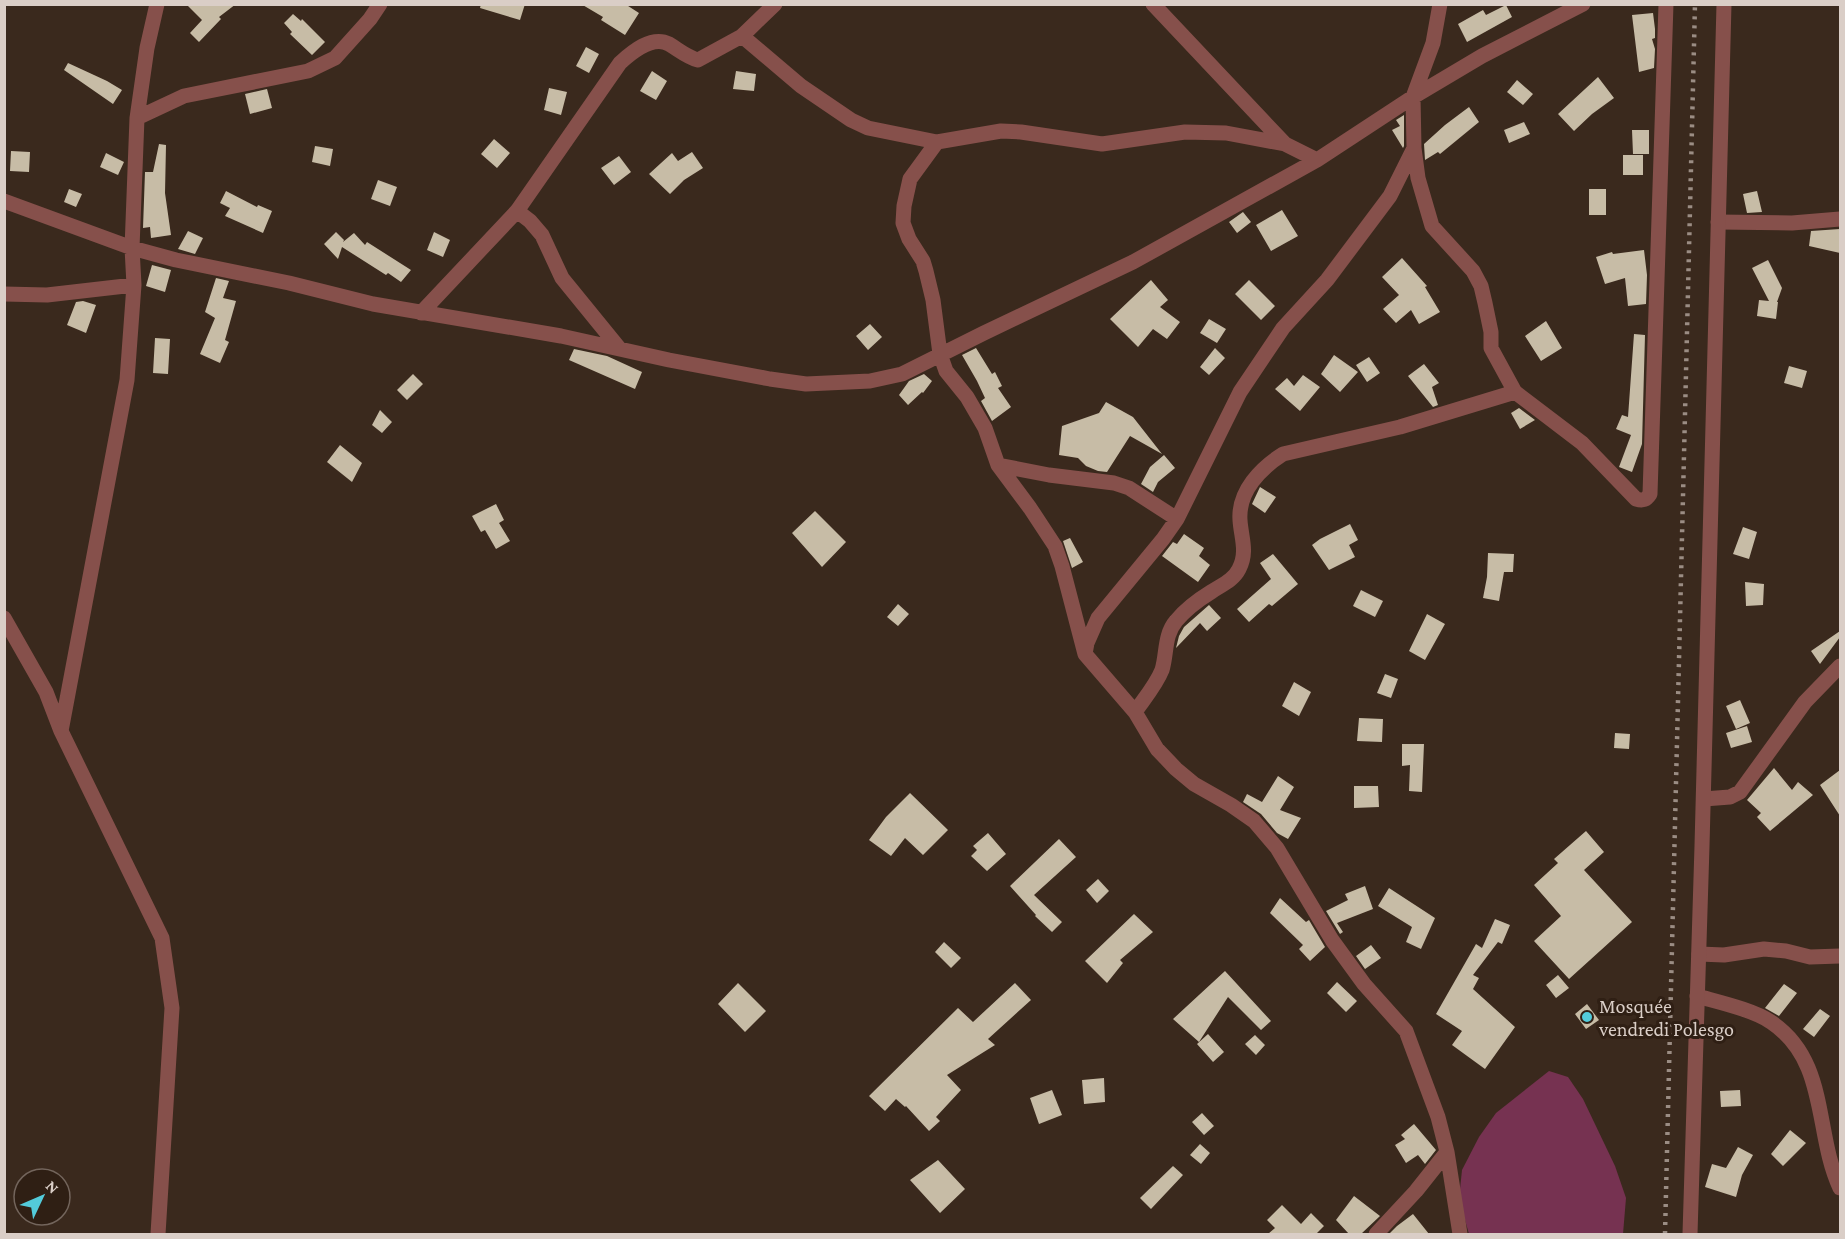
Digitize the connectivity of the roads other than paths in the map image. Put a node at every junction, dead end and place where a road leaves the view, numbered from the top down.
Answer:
1 (157, 4) edge
2 (380, 4) edge
3 (776, 4) edge
4 (1153, 4) edge
5 (1440, 4) edge
6 (1583, 4) edge
7 (1666, 4) edge
8 (1724, 4) edge
9 (742, 36) junction
10 (1413, 97) junction
11 (137, 118) junction
12 (937, 142) junction
13 (1285, 144) junction
14 (1414, 148) junction
15 (1317, 160) junction
16 (4, 201) edge
17 (518, 211) junction
18 (1840, 219) edge
19 (1718, 222) junction
20 (132, 248) junction
21 (134, 285) junction
22 (4, 294) edge
23 (421, 313) junction
24 (619, 348) junction
25 (940, 354) junction
26 (1515, 392) junction
27 (998, 465) junction
28 (1177, 519) junction
29 (4, 618) edge
30 (1085, 654) junction
31 (1840, 666) edge
32 (1135, 712) junction
33 (61, 731) junction
34 (1704, 799) junction
35 (1699, 954) junction
36 (1840, 956) edge
37 (1697, 996) junction
38 (1447, 1152) junction
39 (1840, 1188) edge
40 (158, 1234) edge
41 (1376, 1234) edge
42 (1460, 1234) edge
43 (1690, 1234) edge

1 - 11 street
2 - 11 street
3 - 9 street
4 - 13 street
5 - 10 street
6 - 10 street
7 - 26 street
8 - 19 street
9 - 12 street
9 - 17 street
10 - 14 street
10 - 15 street
11 - 20 street
12 - 13 street
12 - 25 street
13 - 15 street
14 - 26 street
14 - 28 street
15 - 25 street
16 - 20 street
17 - 23 street
17 - 24 street
18 - 19 street
19 - 34 street
20 - 21 street
20 - 23 street
21 - 22 street
21 - 33 street
23 - 24 street
24 - 25 street
25 - 27 street
26 - 32 street
27 - 28 street
27 - 30 street
28 - 30 street
29 - 33 street
30 - 32 street
31 - 34 street
32 - 38 street
33 - 40 street
34 - 35 street
35 - 36 street
35 - 37 street
37 - 39 street
37 - 43 street
38 - 41 street
38 - 42 street

